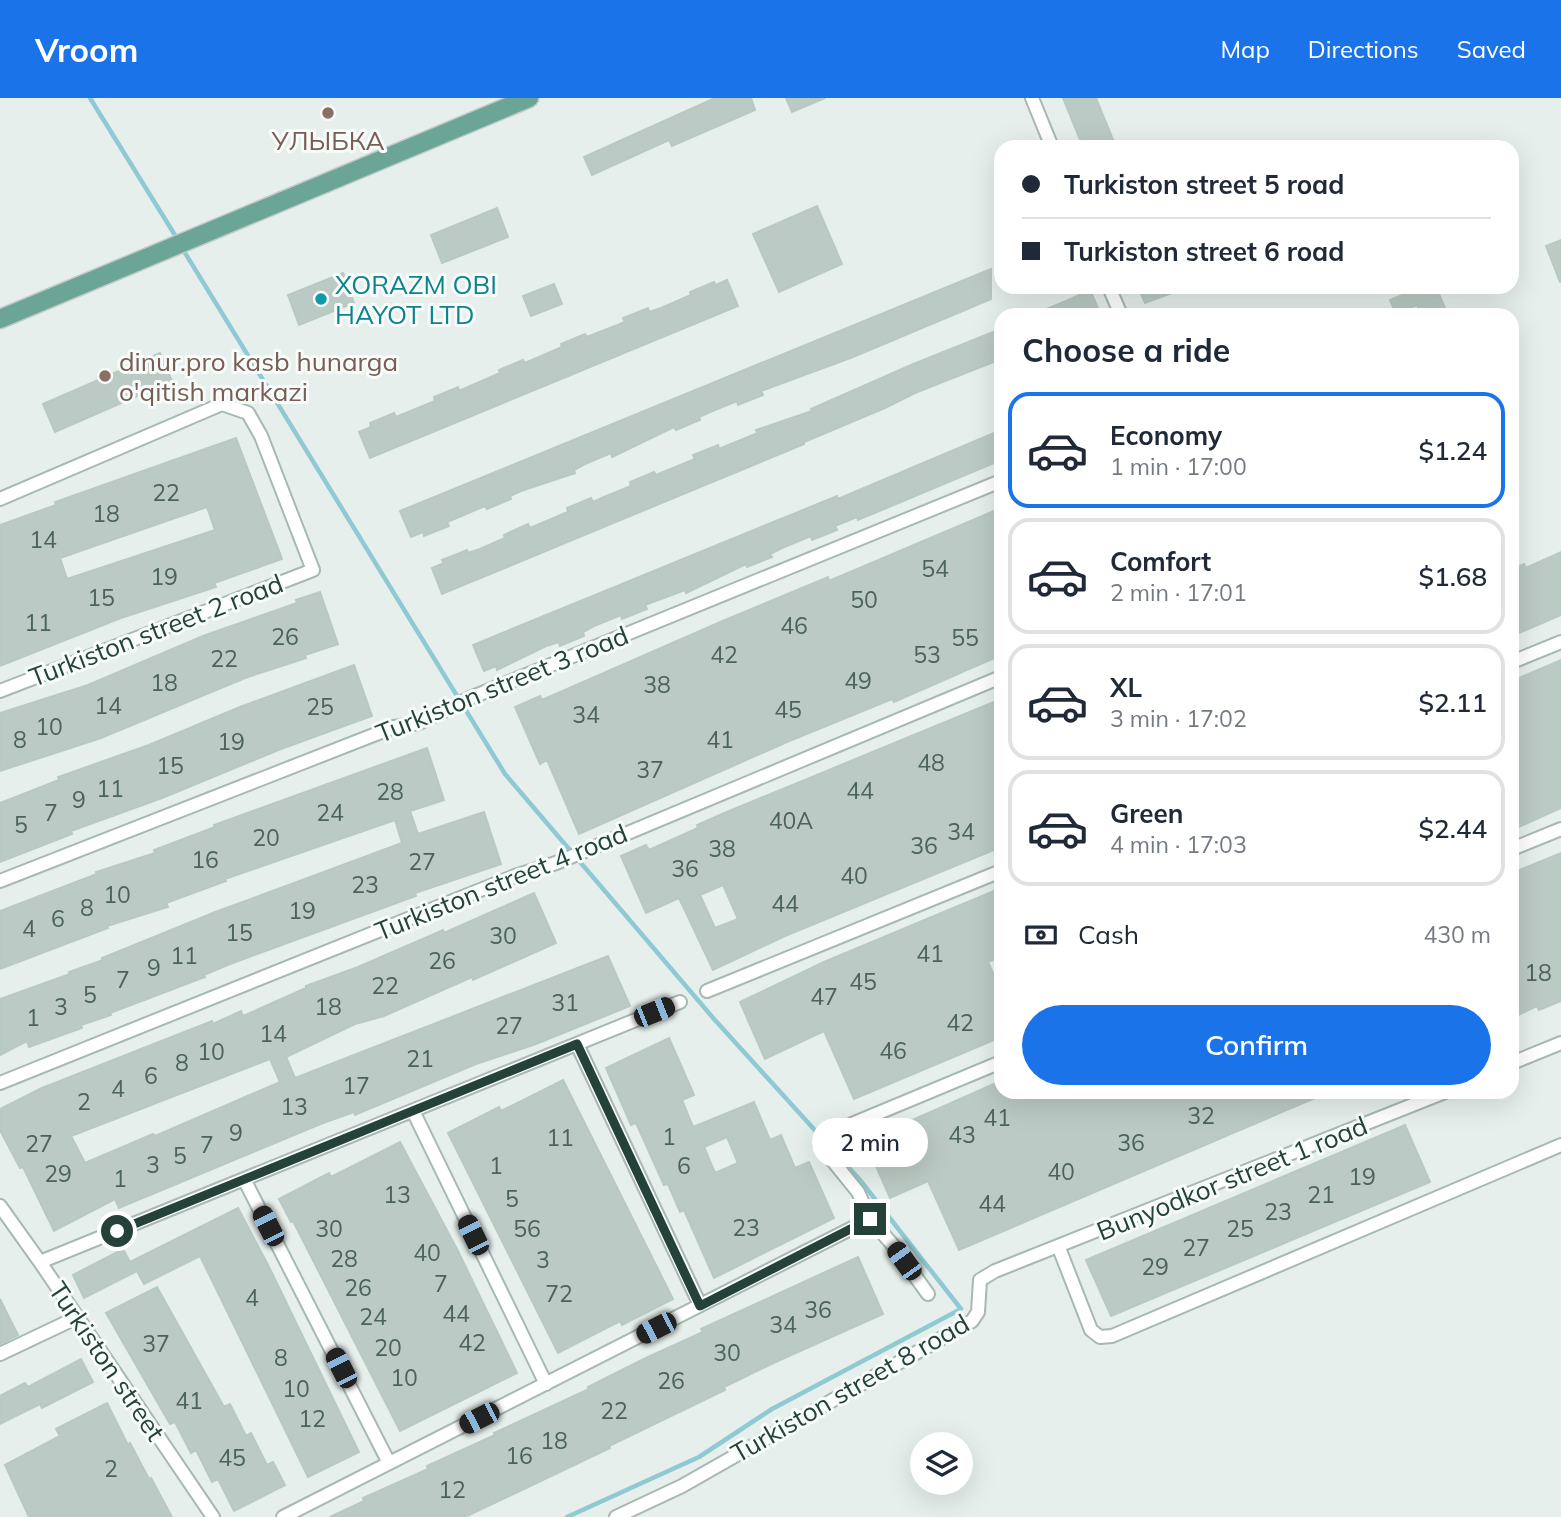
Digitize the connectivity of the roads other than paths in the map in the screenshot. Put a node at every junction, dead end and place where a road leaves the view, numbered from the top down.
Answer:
1 (529, 98) edge
2 (1032, 98) edge
3 (1049, 140) edge
4 (0, 319) edge
5 (994, 484) edge
6 (0, 499) edge
7 (1561, 642) edge
8 (1519, 659) edge
9 (994, 680) edge
10 (0, 691) edge
11 (1561, 829) edge
12 (1519, 846) edge
13 (994, 875) edge
14 (0, 881) edge
15 (707, 991) dead end
16 (680, 1002) dead end
17 (1561, 1042) edge
18 (577, 1044) junction
19 (1519, 1060) edge
20 (994, 1065) edge
21 (0, 1083) edge
22 (1427, 1099) edge
23 (413, 1111) junction
24 (852, 1124) dead end
25 (820, 1144) dead end
26 (1561, 1145) edge
27 (244, 1179) junction
28 (0, 1206) edge
29 (870, 1219) junction
30 (1059, 1248) junction
31 (40, 1262) junction
32 (928, 1294) dead end
33 (700, 1306) junction
34 (78, 1317) junction
35 (0, 1354) edge
36 (546, 1384) junction
37 (390, 1463) junction
38 (213, 1517) edge
39 (283, 1517) edge
40 (616, 1517) edge

1 - 4 main road
2 - 3 street
5 - 14 street, Turkiston street 3 road
6 - 10 street, Turkiston street 2 road
7 - 8 street
9 - 21 street, Turkiston street 4 road
11 - 12 street
13 - 15 street
16 - 18 street
17 - 19 street
18 - 23 street
18 - 33 street
20 - 24 street
22 - 30 street, Bunyodkor street 1 road
23 - 27 street
23 - 36 street
25 - 29 street
26 - 30 street
27 - 31 street
27 - 37 street
28 - 31 street, Turkiston street
29 - 32 street
29 - 33 street
30 - 40 street, Turkiston street 8 road
31 - 34 street, Turkiston street
33 - 36 street
34 - 35 street
34 - 38 street, Turkiston street
36 - 37 street
37 - 39 street

